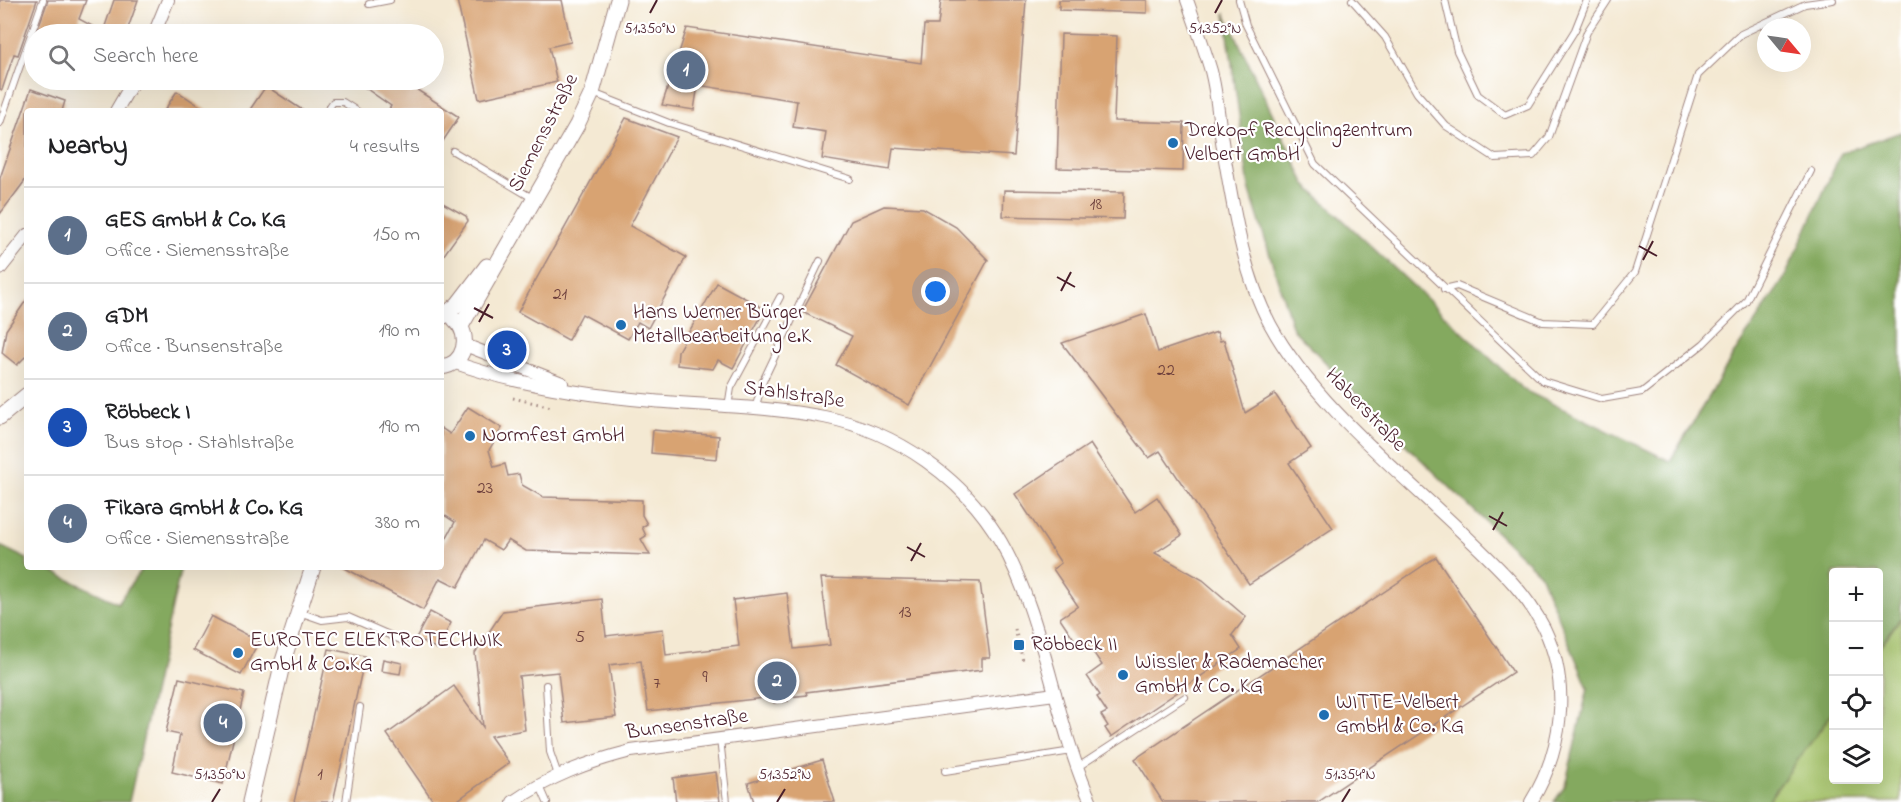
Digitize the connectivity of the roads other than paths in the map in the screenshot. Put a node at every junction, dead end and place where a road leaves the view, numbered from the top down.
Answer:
1 (43, 0) edge
2 (168, 0) edge
3 (390, 0) edge
4 (618, 0) edge
5 (1187, 0) edge
6 (1239, 0) edge
7 (1352, 0) edge
8 (1445, 0) edge
9 (1587, 0) edge
10 (1608, 0) edge
11 (1833, 0) edge
12 (369, 4) dead end
13 (35, 24) edge
14 (158, 24) edge
15 (1575, 30) junction
16 (1587, 32) junction
17 (24, 54) edge
18 (128, 90) edge
19 (592, 93) junction
20 (118, 108) edge
21 (329, 108) edge
22 (352, 108) edge
23 (0, 123) edge
24 (453, 151) dead end
25 (1811, 171) dead end
26 (850, 179) dead end
27 (535, 199) junction
28 (525, 216) junction
29 (24, 239) edge
30 (820, 261) dead end
31 (0, 269) edge
32 (1444, 289) junction
33 (780, 297) dead end
34 (444, 314) edge
35 (444, 316) edge
36 (461, 326) junction
37 (465, 345) junction
38 (447, 364) edge
39 (586, 392) junction
40 (24, 397) edge
41 (728, 407) junction
42 (755, 409) junction
43 (0, 417) edge
44 (312, 570) edge
45 (297, 612) junction
46 (403, 641) dead end
47 (546, 686) dead end
48 (1055, 694) junction
49 (1185, 697) dead end
50 (360, 707) dead end
51 (720, 739) junction
52 (1073, 751) junction
53 (1078, 767) junction
54 (945, 771) dead end
55 (558, 775) junction
56 (540, 785) junction
57 (250, 802) edge
58 (346, 802) edge
59 (513, 802) edge
60 (547, 802) edge
61 (726, 802) edge
62 (1091, 802) edge
63 (1531, 802) edge

1 - 13 lane
2 - 14 street
3 - 12 lane
4 - 19 street, Siemensstraße
5 - 63 street, Haberstraße
6 - 32 lane
7 - 16 lane
8 - 15 lane
9 - 15 lane
10 - 16 lane
11 - 32 lane
15 - 16 lane
17 - 23 lane
18 - 20 street
19 - 26 lane
19 - 27 street, Siemensstraße
21 - 22 lane
24 - 27 lane
25 - 32 lane
27 - 28 street, Siemensstraße
28 - 34 street, Siemensstraße
28 - 36 street, Siemensstraße
29 - 31 street
30 - 42 lane
33 - 41 lane
35 - 36 street
36 - 37 street
37 - 38 street
37 - 39 street, Stahlstraße
38 - 39 street, Stahlstraße
39 - 41 street, Stahlstraße
40 - 43 street
41 - 42 street, Stahlstraße
42 - 48 street, Stahlstraße
44 - 45 street
45 - 46 lane
45 - 57 street
47 - 55 lane
48 - 51 street, Bunsenstraße
48 - 52 street, Stahlstraße
49 - 53 lane
50 - 58 lane
51 - 55 street, Bunsenstraße
51 - 61 lane
52 - 53 street, Stahlstraße
52 - 54 lane
53 - 62 street, Stahlstraße
55 - 56 street, Bunsenstraße
56 - 59 street, Bunsenstraße
56 - 60 lane

